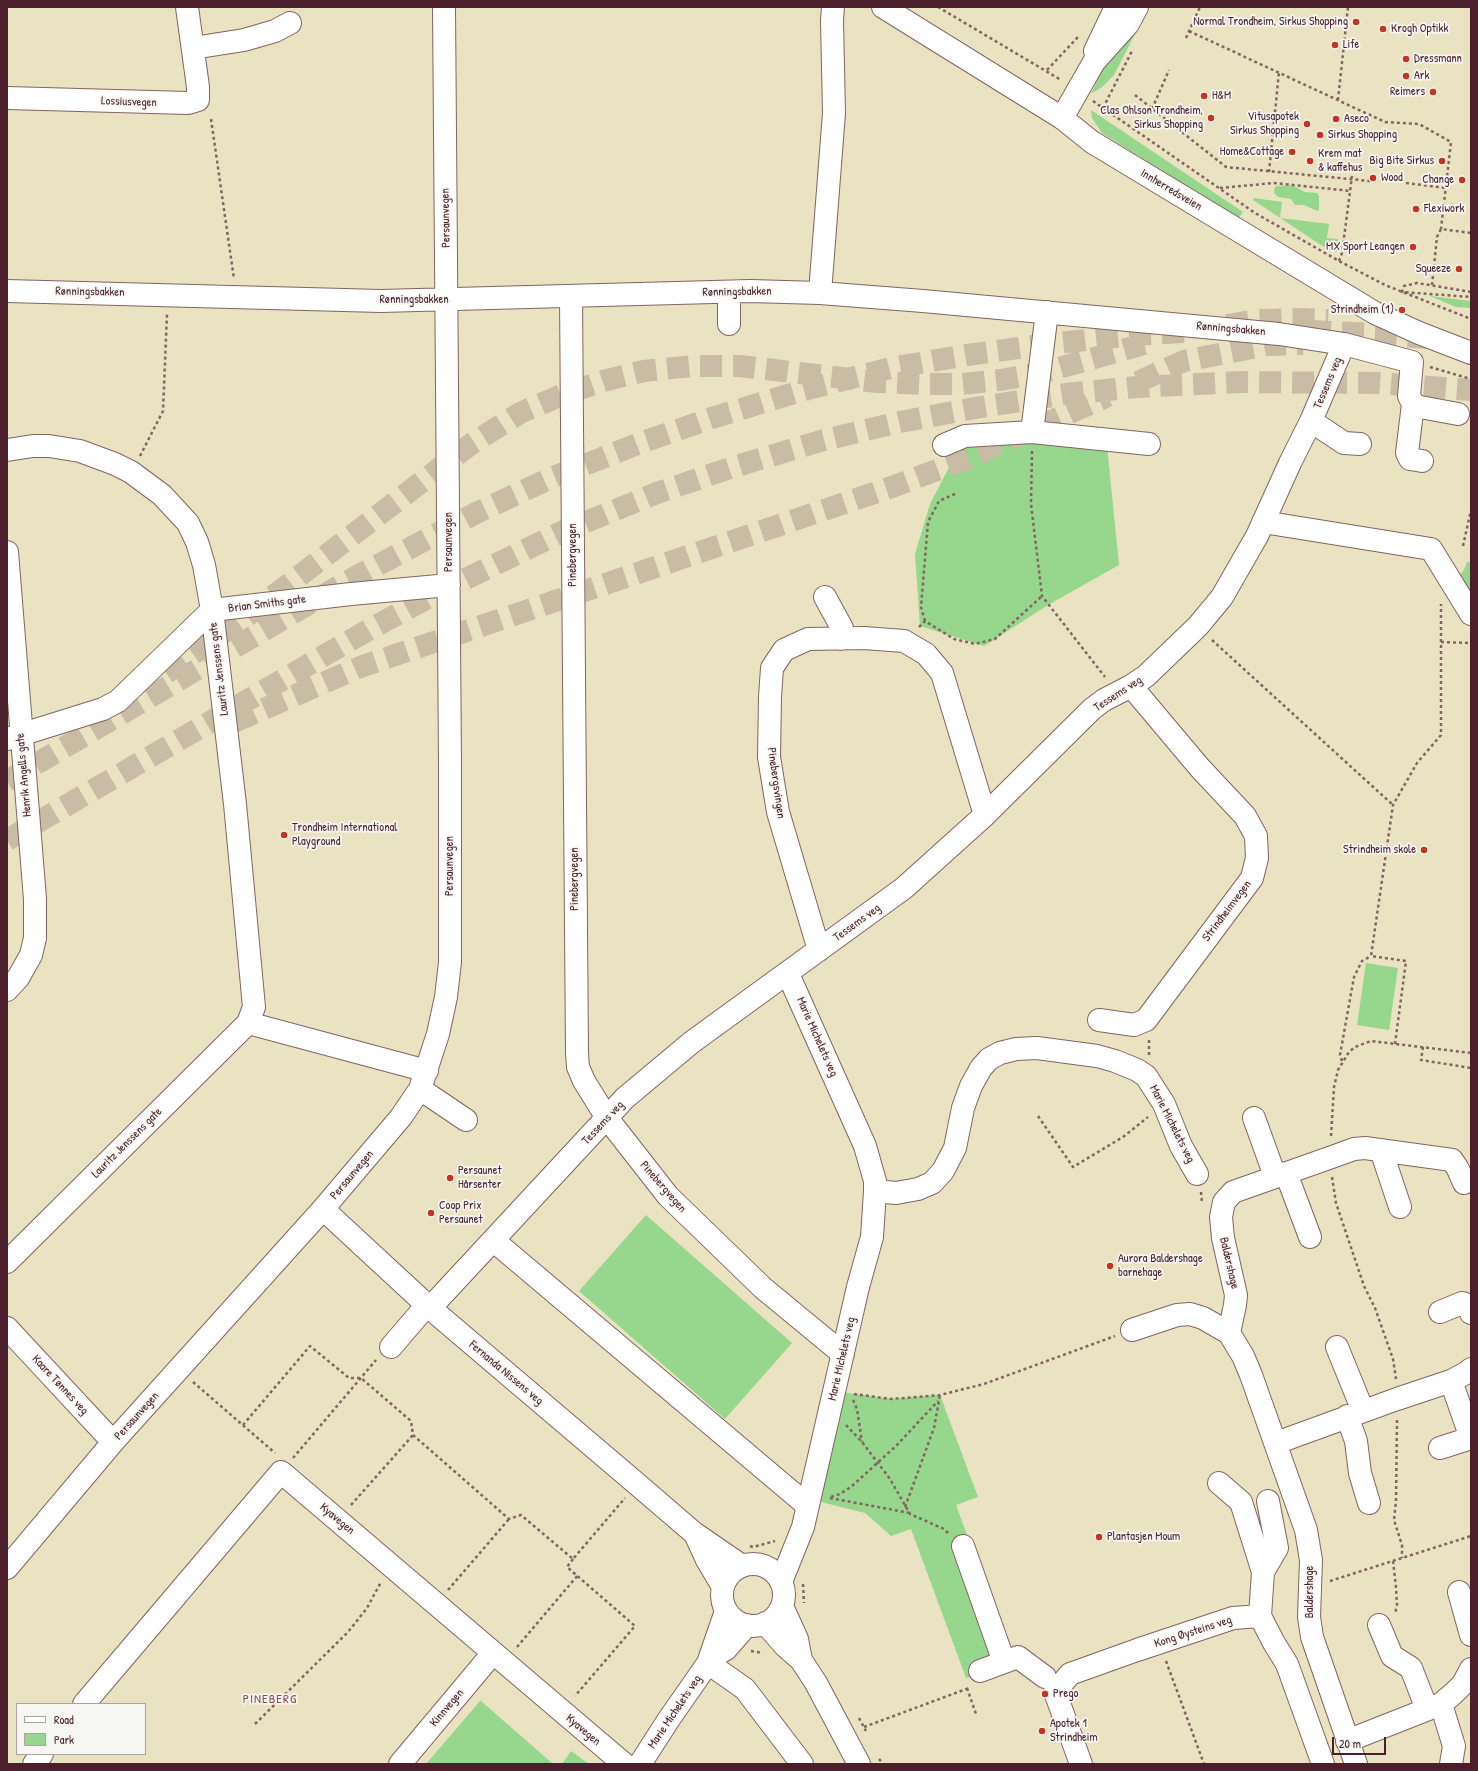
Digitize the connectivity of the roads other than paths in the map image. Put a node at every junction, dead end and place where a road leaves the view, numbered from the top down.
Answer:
1 (187, 7) edge
2 (444, 7) edge
3 (833, 7) edge
4 (883, 7) edge
5 (1116, 7) edge
6 (1137, 7) edge
7 (290, 23) dead end
8 (193, 48) junction
9 (1094, 62) junction
10 (7, 98) edge
11 (1062, 118) junction
12 (7, 291) edge
13 (729, 292) junction
14 (820, 292) junction
15 (571, 297) junction
16 (447, 300) junction
17 (1047, 312) junction
18 (729, 324) dead end
19 (1344, 344) junction
20 (1471, 353) edge
21 (1413, 404) junction
22 (1458, 414) dead end
23 (1312, 422) junction
24 (1032, 432) junction
25 (1149, 444) dead end
26 (1360, 444) dead end
27 (944, 445) dead end
28 (7, 450) edge
29 (1422, 461) dead end
30 (1263, 522) junction
31 (7, 552) edge
32 (449, 585) junction
33 (825, 598) dead end
34 (212, 610) junction
35 (1471, 614) edge
36 (841, 639) junction
37 (1131, 686) junction
38 (14, 737) edge
39 (986, 815) junction
40 (819, 950) junction
41 (788, 974) junction
42 (7, 990) edge
43 (1099, 1020) dead end
44 (248, 1023) junction
45 (423, 1080) junction
46 (607, 1118) junction
47 (1254, 1118) dead end
48 (466, 1120) dead end
49 (1380, 1150) junction
50 (1197, 1174) dead end
51 (1280, 1175) junction
52 (1464, 1183) dead end
53 (875, 1191) junction
54 (1400, 1207) dead end
55 (323, 1209) junction
56 (1310, 1237) dead end
57 (495, 1239) junction
58 (7, 1262) edge
59 (429, 1307) junction
60 (1440, 1312) dead end
61 (1471, 1312) edge
62 (7, 1328) edge
63 (1132, 1330) road end
64 (1229, 1333) junction
65 (1337, 1347) dead end
66 (383, 1351) road end
67 (843, 1354) junction
68 (1471, 1369) edge
69 (1451, 1381) junction
70 (1355, 1414) junction
71 (1471, 1438) edge
72 (113, 1442) junction
73 (1276, 1443) junction
74 (1440, 1448) dead end
75 (1219, 1483) dead end
76 (1268, 1500) dead end
77 (1369, 1503) dead end
78 (812, 1510) junction
79 (694, 1533) junction
80 (963, 1546) road end
81 (752, 1566) junction
82 (7, 1568) edge
83 (1263, 1572) junction
84 (781, 1582) junction
85 (723, 1587) junction
86 (1459, 1592) dead end
87 (782, 1606) junction
88 (726, 1611) junction
89 (1260, 1616) junction
90 (756, 1624) junction
91 (1382, 1632) road end
92 (1471, 1636) edge
93 (498, 1658) junction
94 (801, 1660) junction
95 (709, 1661) junction
96 (1004, 1662) junction
97 (1471, 1669) edge
98 (1045, 1677) dead end
99 (976, 1679) road end
100 (85, 1703) edge
101 (1434, 1706) junction
102 (1347, 1741) junction
103 (41, 1755) edge
104 (868, 1759) edge
105 (34, 1764) edge
106 (400, 1764) edge
107 (624, 1764) edge
108 (640, 1764) edge
109 (802, 1764) edge
110 (1081, 1764) edge
111 (1323, 1764) edge
112 (1356, 1764) edge
113 (1451, 1764) edge

1 - 8 street, Lossiusvegen
2 - 16 street, Persaunvegen
3 - 14 street
4 - 11 street, Innherredsveien
5 - 9 street
6 - 9 street
7 - 8 street
8 - 10 street, Lossiusvegen
9 - 11 street
11 - 20 street, Innherredsveien
12 - 16 street, Rønningsbakken
13 - 14 street, Rønningsbakken
13 - 15 street, Rønningsbakken
13 - 18 street
14 - 17 street, Rønningsbakken
15 - 16 street, Rønningsbakken
15 - 46 street, Pinebergvegen
16 - 32 street, Persaunvegen
17 - 19 street, Rønningsbakken
17 - 24 street
19 - 21 street, Rønningsbakken
19 - 23 street, Tessems veg
21 - 22 street
21 - 29 street
23 - 26 street, Tessems veg
23 - 30 street, Tessems veg
24 - 25 street
24 - 27 street
28 - 34 street, Lauritz Jenssens gate
30 - 35 street
30 - 37 street, Tessems veg
31 - 38 street, Henrik Angells gate
32 - 34 street, Brian Smiths gate
32 - 45 street, Persaunvegen
33 - 36 street
34 - 38 street, Brian Smiths gate
34 - 44 street, Lauritz Jenssens gate
36 - 39 street, Pinebergsvingen
36 - 40 street, Pinebergsvingen
37 - 39 street, Tessems veg
37 - 43 street, Strindheimvegen
38 - 42 street, Henrik Angells gate
39 - 40 street, Tessems veg
40 - 41 street, Tessems veg
41 - 46 street, Tessems veg
41 - 53 street, Marie Michelets veg
44 - 45 street
44 - 58 street, Lauritz Jenssens gate
45 - 48 street
45 - 55 street, Persaunvegen
46 - 57 street, Tessems veg
46 - 67 street, Pinebergvegen
47 - 51 street
49 - 51 street, Baldershage
49 - 52 street, Baldershage
49 - 54 street
50 - 53 street, Marie Michelets veg
51 - 56 street
51 - 64 street, Baldershage
53 - 67 street, Marie Michelets veg
55 - 59 street, Fernanda Nissens veg
55 - 72 street, Persaunvegen
57 - 59 street, Tessems veg
57 - 78 street
59 - 66 street, Tessems veg
59 - 79 street, Fernanda Nissens veg
60 - 61 street
62 - 72 street, Kaare Tønnes veg
63 - 64 street
64 - 73 street, Baldershage
65 - 70 street
67 - 78 street, Marie Michelets veg
68 - 69 street
69 - 70 street
69 - 71 street
70 - 73 street
70 - 77 street
71 - 74 street
72 - 82 street, Persaunvegen
73 - 102 street, Baldershage
75 - 83 street
76 - 83 street
78 - 81 street
78 - 84 street, Marie Michelets veg
79 - 81 street, Fernanda Nissens veg
79 - 85 street, Fernanda Nissens veg
80 - 96 street
81 - 84 street
81 - 85 street
83 - 89 street
84 - 87 street
85 - 88 street
86 - 92 street
87 - 90 street
87 - 94 street
88 - 90 street
88 - 95 street, Marie Michelets veg
89 - 110 street, Kong Øysteins veg
89 - 111 street
90 - 94 street
90 - 95 street, Marie Michelets veg
91 - 101 street
93 - 100 street, Kyavegen
93 - 106 street, Kinnvegen
93 - 107 street, Kyavegen
94 - 104 street
95 - 108 street, Marie Michelets veg
95 - 109 street
96 - 98 street
96 - 99 street
97 - 101 street
101 - 102 street
101 - 113 street
102 - 112 street, Baldershage
103 - 105 street

